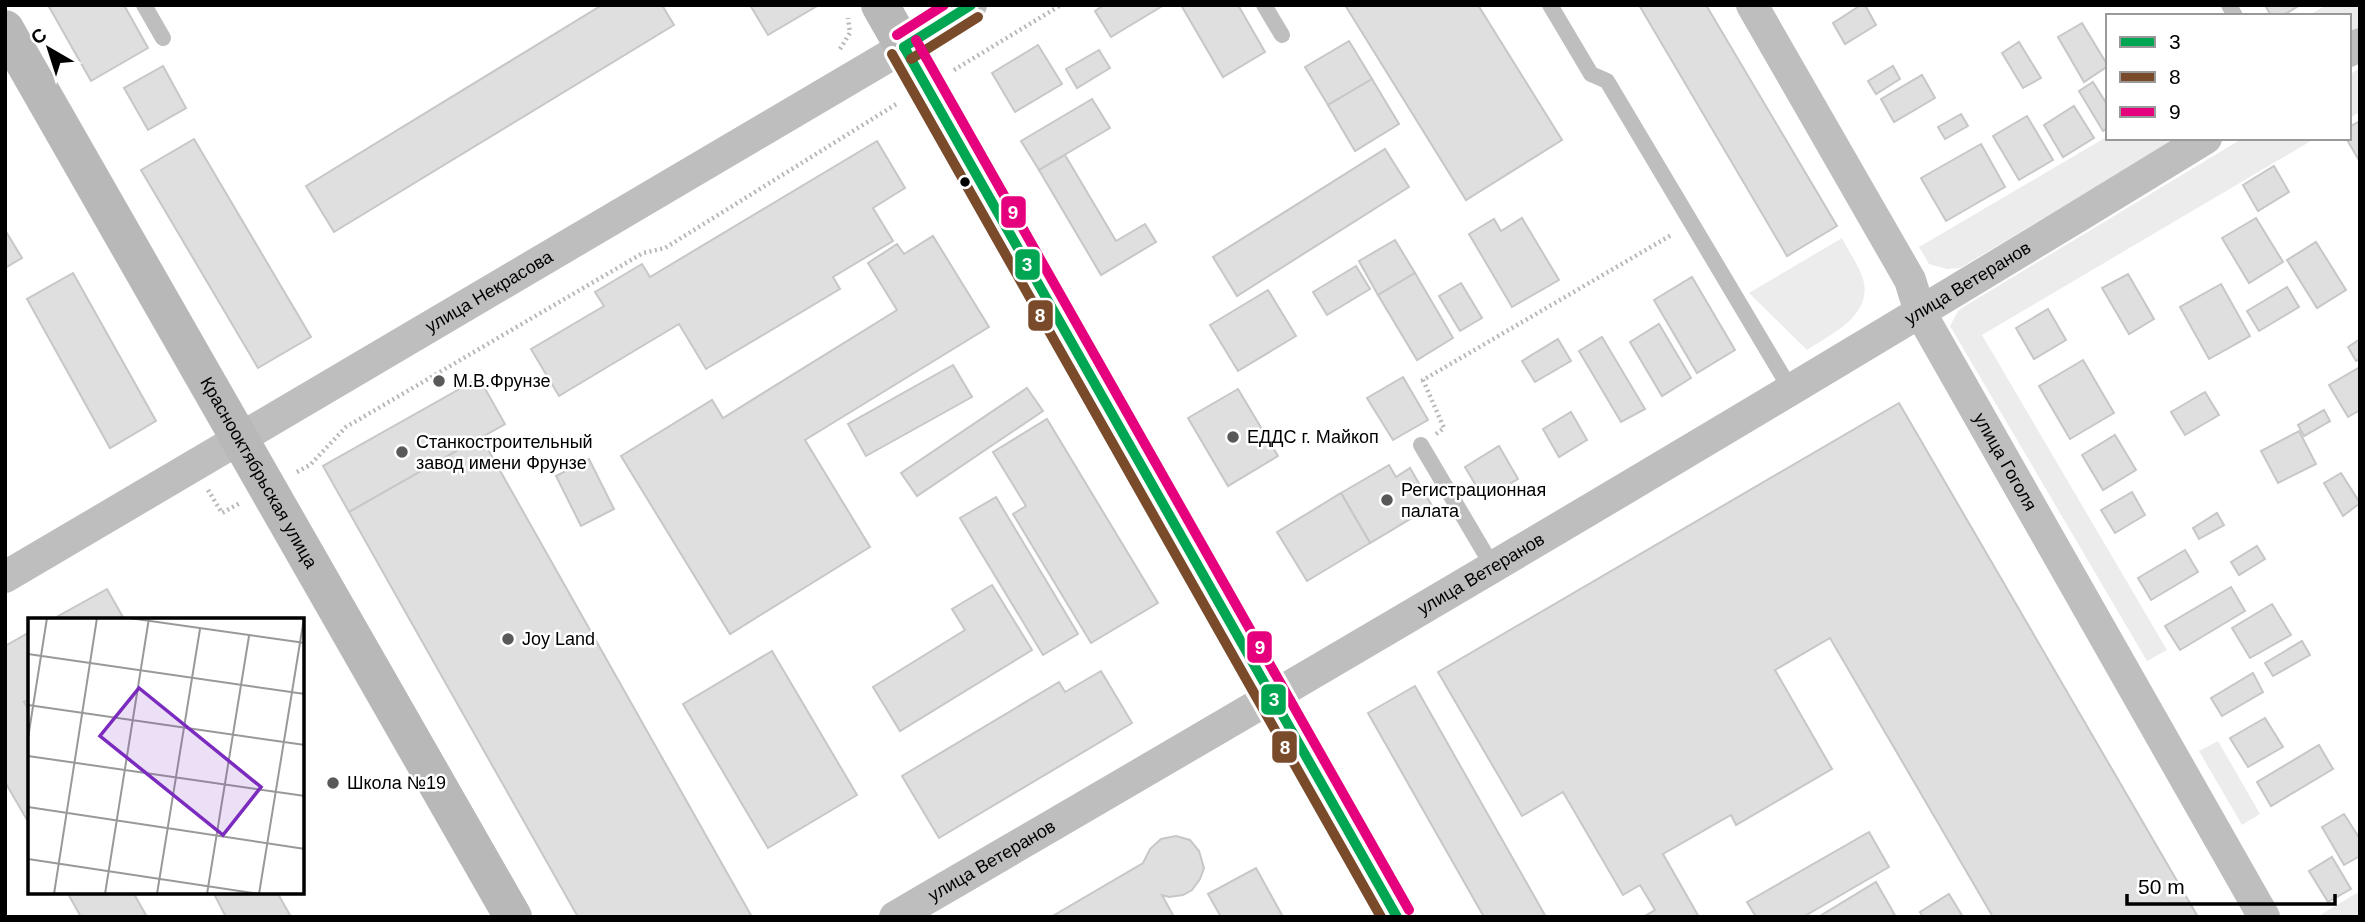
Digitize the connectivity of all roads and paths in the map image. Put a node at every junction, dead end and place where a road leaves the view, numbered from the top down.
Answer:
1 (144, 5) edge
2 (880, 5) edge
3 (971, 5) edge
4 (1264, 5) edge
5 (1550, 5) edge
6 (1752, 5) edge
7 (5, 29) edge
8 (1282, 35) dead end
9 (163, 38) dead end
10 (904, 47) junction
11 (2203, 140) edge
12 (1692, 223) junction
13 (1920, 312) junction
14 (1791, 390) junction
15 (240, 438) junction
16 (1421, 445) joint
17 (1493, 567) junction
18 (5, 577) edge
19 (1273, 697) junction
20 (513, 917) edge
21 (895, 917) edge
22 (1397, 917) edge
23 (2264, 917) edge

1 - 9 lane
2 - 10 street
3 - 10 street, улица Некрасова
4 - 8 lane
5 - 12 lane
6 - 13 street, улица Гоголя
7 - 15 street, Краснооктябрьская улица
10 - 15 street, улица Некрасова
10 - 19 street
11 - 13 street, улица Ветеранов
12 - 14 lane
12 - 16 path
13 - 14 street, улица Ветеранов
13 - 23 street, улица Гоголя
14 - 17 street, улица Ветеранов
15 - 18 street, улица Некрасова
15 - 20 street, Краснооктябрьская улица
16 - 17 lane
17 - 19 street, улица Ветеранов
19 - 21 street, улица Ветеранов
19 - 22 street

